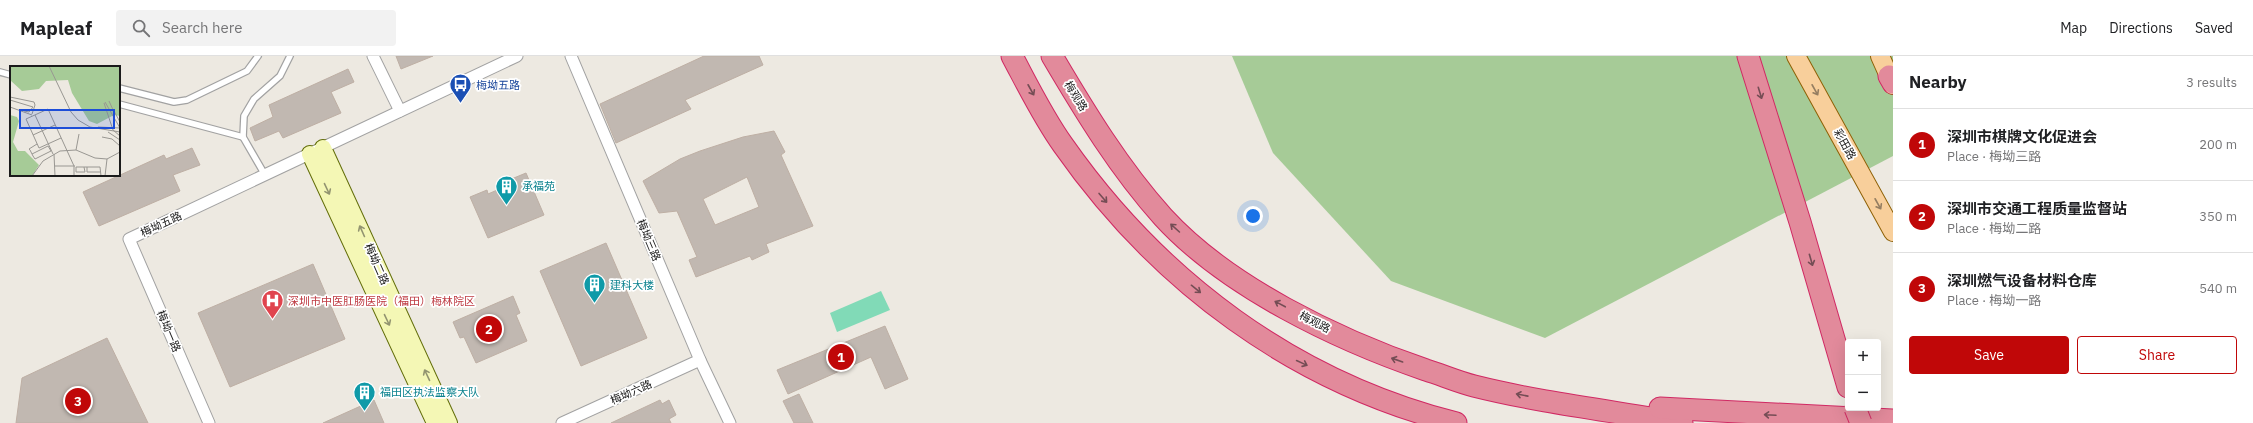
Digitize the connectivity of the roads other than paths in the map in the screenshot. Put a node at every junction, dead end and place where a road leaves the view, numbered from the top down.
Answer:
1 (258, 56) edge
2 (290, 56) edge
3 (373, 56) edge
4 (517, 56) edge
5 (572, 56) edge
6 (1012, 56) edge
7 (1052, 56) edge
8 (1748, 56) edge
9 (1796, 56) edge
10 (1880, 56) edge
11 (0, 72) edge
12 (10, 75) edge
13 (1892, 81) edge
14 (120, 88) edge
15 (120, 104) edge
16 (400, 111) junction
17 (243, 137) junction
18 (317, 151) junction
19 (265, 175) junction
20 (1893, 232) edge
21 (130, 239) joint
22 (700, 360) junction
23 (1845, 377) edge
24 (1560, 403) junction
25 (1856, 411) edge
26 (1893, 420) edge
27 (209, 423) edge
28 (435, 423) edge
29 (449, 423) edge
30 (562, 423) edge
31 (730, 423) edge
32 (1456, 423) edge
33 (1682, 423) edge
34 (1861, 423) edge

1 - 14 lane
2 - 17 lane
3 - 16 street
4 - 16 street, 梅坳五路
5 - 22 street, 梅坳三路
6 -> 32 highway
24 -> 7 highway, 梅观路
8 -> 23 highway
9 -> 20 main road, 彩田路
10 - 13 main road
11 - 12 lane
15 - 17 lane
16 - 18 street, 梅坳五路
17 - 19 lane
18 - 19 street, 梅坳五路
18 -> 28 street, 梅坳二路
29 -> 18 street, 梅坳二路
19 - 21 street, 梅坳五路
21 - 27 street, 梅坳一路
22 - 30 street, 梅坳六路
22 - 31 street, 梅坳三路
26 -> 24 highway
24 - 33 highway, 梅观路
25 - 34 highway, bridge

